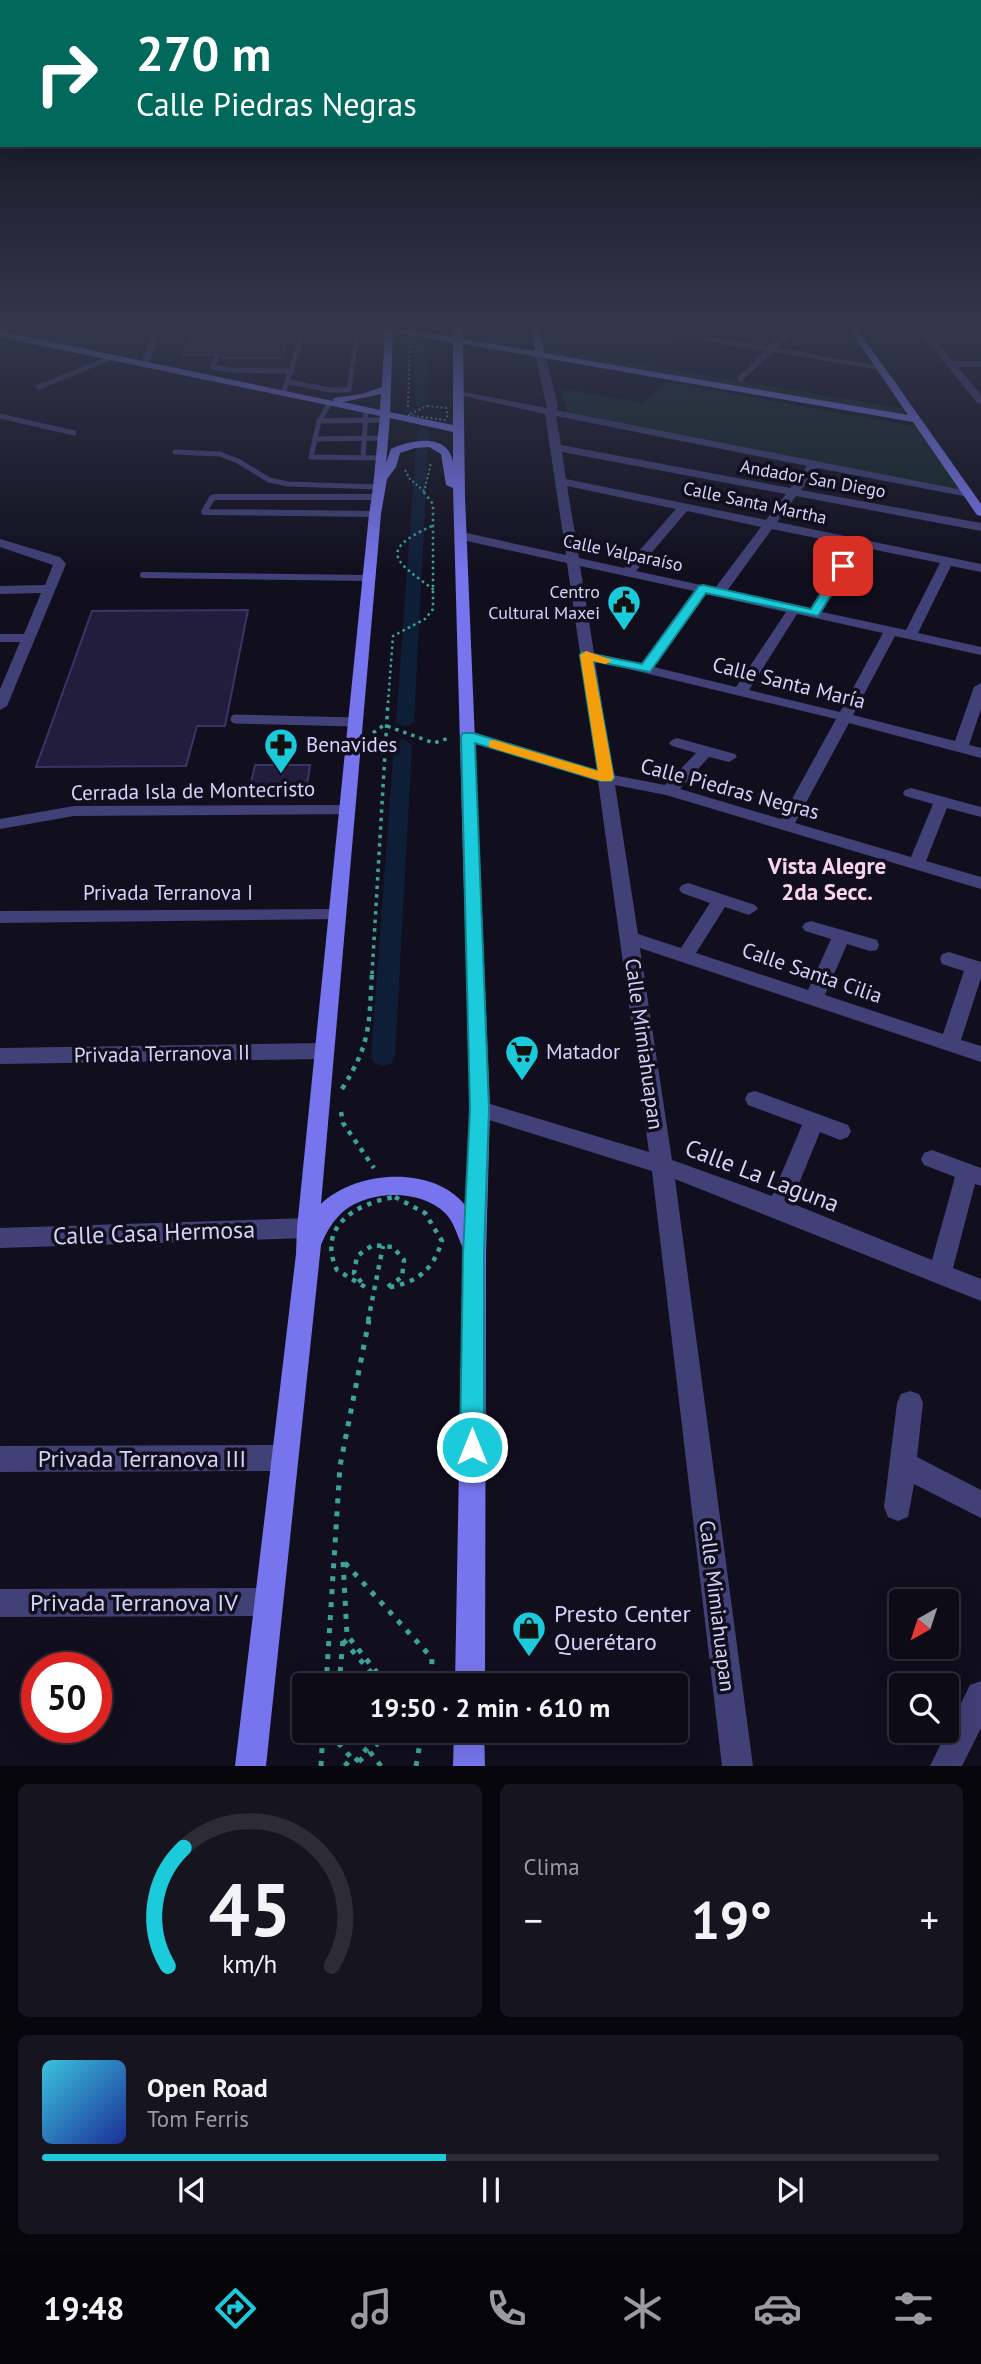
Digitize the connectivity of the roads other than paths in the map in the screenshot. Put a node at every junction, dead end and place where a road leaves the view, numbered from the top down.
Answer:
1 (326, 409) edge
2 (346, 409) edge
3 (352, 409) edge
4 (385, 409) edge
5 (459, 409) edge
6 (537, 409) edge
7 (861, 409) edge
8 (910, 409) edge
9 (550, 412) junction
10 (0, 416) edge
11 (365, 416) junction
12 (918, 420) junction
13 (319, 421) junction
14 (341, 421) junction
15 (383, 424) junction
16 (460, 430) junction
17 (74, 433) dead end
18 (315, 439) junction
19 (364, 439) junction
20 (557, 448) junction
21 (176, 452) dead end
22 (372, 458) junction
23 (814, 464) junction
24 (562, 482) junction
25 (792, 494) junction
26 (969, 494) junction
27 (378, 495) junction
28 (459, 497) junction
29 (684, 506) junction
30 (981, 512) edge
31 (770, 524) junction
32 (981, 527) edge
33 (462, 536) junction
34 (857, 542) junction
35 (2, 544) edge
36 (574, 559) junction
37 (947, 561) junction
38 (981, 568) edge
39 (628, 572) junction
40 (143, 575) dead end
41 (368, 578) junction
42 (48, 589) junction
43 (703, 589) junction
44 (0, 590) edge
45 (719, 592) junction
46 (794, 609) junction
47 (814, 613) junction
48 (891, 631) junction
49 (909, 635) junction
50 (0, 638) edge
51 (27, 638) junction
52 (981, 651) edge
53 (586, 655) junction
54 (645, 669) junction
55 (981, 687) edge
56 (740, 692) junction
57 (2, 699) edge
58 (844, 717) junction
59 (235, 719) dead end
60 (355, 722) junction
61 (468, 734) junction
62 (677, 743) dead end
63 (960, 748) junction
64 (706, 751) junction
65 (981, 753) edge
66 (729, 757) dead end
67 (606, 778) junction
68 (669, 791) junction
69 (911, 793) dead end
70 (942, 801) junction
71 (346, 810) junction
72 (981, 812) edge
73 (0, 824) edge
74 (786, 825) junction
75 (916, 864) junction
76 (981, 883) edge
77 (688, 889) dead end
78 (721, 900) junction
79 (749, 909) dead end
80 (336, 915) junction
81 (0, 917) edge
82 (811, 927) dead end
83 (629, 937) junction
84 (841, 937) junction
85 (870, 945) dead end
86 (686, 955) junction
87 (949, 959) dead end
88 (978, 968) edge
89 (814, 998) junction
90 (950, 1044) junction
91 (324, 1051) junction
92 (981, 1054) edge
93 (0, 1056) edge
94 (755, 1099) dead end
95 (480, 1109) junction
96 (814, 1121) junction
97 (840, 1131) dead end
98 (932, 1159) dead end
99 (662, 1165) junction
100 (974, 1175) edge
101 (778, 1208) junction
102 (308, 1227) junction
103 (0, 1238) edge
104 (474, 1254) junction
105 (308, 1271) junction
106 (940, 1275) junction
107 (981, 1290) edge
108 (910, 1404) dead end
109 (284, 1458) junction
110 (0, 1459) edge
111 (903, 1464) junction
112 (981, 1504) edge
113 (898, 1507) dead end
114 (268, 1602) junction
115 (0, 1603) edge
116 (470, 1673) edge
117 (981, 1696) edge
118 (470, 1743) edge
119 (250, 1766) edge
120 (469, 1766) edge
121 (738, 1766) edge
122 (945, 1766) edge

1 - 13 lane
2 - 14 lane
3 - 11 main road
4 - 15 main road
5 - 16 main road
6 - 9 street
7 - 12 main road
8 - 12 main road
9 - 20 street, Calle Mimiahuapan
9 - 23 street
10 - 17 lane
11 - 14 lane
11 - 15 main road
11 - 19 lane
12 - 26 main road
13 - 14 lane
13 - 18 lane
15 - 16 main road
15 - 19 lane
15 - 22 main road
16 - 28 main road
18 - 19 lane
18 - 22 lane
19 - 22 lane
20 - 24 street, Calle Mimiahuapan
20 - 25 street, Andador San Diego
21 - 27 lane
22 - 27 main road
23 - 25 street
23 - 26 street
24 - 29 street, Calle Santa Martha
24 - 36 street, Calle Mimiahuapan
25 - 31 street
25 - 32 street, Andador San Diego
26 - 30 main road
27 - 27 lane
27 - 28 main road
27 - 41 main road
28 - 33 main road
29 - 31 street, Calle Santa Martha
29 - 39 street
31 - 34 street, Calle Santa Martha
31 - 45 street
33 - 36 street, Calle Valparaíso
33 - 61 main road
34 - 37 street, Calle Santa Martha
34 - 47 street
35 - 42 street
36 - 39 street, Calle Valparaíso
36 - 53 street, Calle Mimiahuapan
37 - 38 street, Calle Santa Martha
37 - 49 street
39 - 43 street, Calle Valparaíso
40 - 41 lane
41 - 60 main road
42 - 44 street
42 - 51 street
43 - 45 street, Calle Valparaíso
43 - 54 street
45 - 46 street, Calle Valparaíso
46 - 47 street, Calle Valparaíso
46 - 56 street
47 - 48 street, Calle Valparaíso
48 - 49 street, Calle Valparaíso
48 - 58 street
49 - 52 street, Calle Valparaíso
50 - 51 street
51 - 57 street
53 - 54 street, Calle Santa María
53 - 67 street, Calle Mimiahuapan
54 - 56 street, Calle Santa María
55 - 63 street
56 - 58 street, Calle Santa María
58 - 63 street, Calle Santa María
58 - 74 street
59 - 60 lane
60 - 71 main road
61 - 67 street, Calle Piedras Negras
61 - 95 main road
62 - 64 street
63 - 65 street, Calle Santa María
64 - 66 street
64 - 68 street
67 - 68 street, Calle Piedras Negras
67 - 83 street, Calle Mimiahuapan
68 - 74 street, Calle Piedras Negras
69 - 70 street
70 - 72 street
70 - 75 street
71 - 73 street, Cerrada Isla de Montecristo
71 - 80 main road
74 - 75 street, Calle Piedras Negras
75 - 76 street, Calle Piedras Negras
77 - 78 street
78 - 79 street
78 - 86 street
80 - 81 street, Privada Terranova I
80 - 91 main road
82 - 84 street
83 - 86 street, Calle Santa Cilia
83 - 99 street, Calle Mimiahuapan
84 - 85 street
84 - 89 street
86 - 89 street, Calle Santa Cilia
87 - 88 street
88 - 90 street
89 - 90 street, Calle Santa Cilia
90 - 92 street, Calle Santa Cilia
91 - 93 street, Privada Terranova II
91 - 102 main road
94 - 96 street
95 - 99 street, Calle La Laguna
95 - 104 main road
96 - 97 street
96 - 101 street
98 - 100 street
99 - 101 street, Calle La Laguna
99 - 121 street, Calle Mimiahuapan
100 - 106 street
101 - 106 street, Calle La Laguna
102 - 103 street, Calle Casa Hermosa
102 - 105 main road
104 - 105 main road
104 - 116 main road
105 - 109 main road
106 - 107 street, Calle La Laguna
108 - 111 street
109 - 110 street, Privada Terranova III
109 - 114 main road
111 - 112 street
111 - 113 street
114 - 115 street, Privada Terranova IV
114 - 119 main road
117 - 122 street
118 - 120 main road

